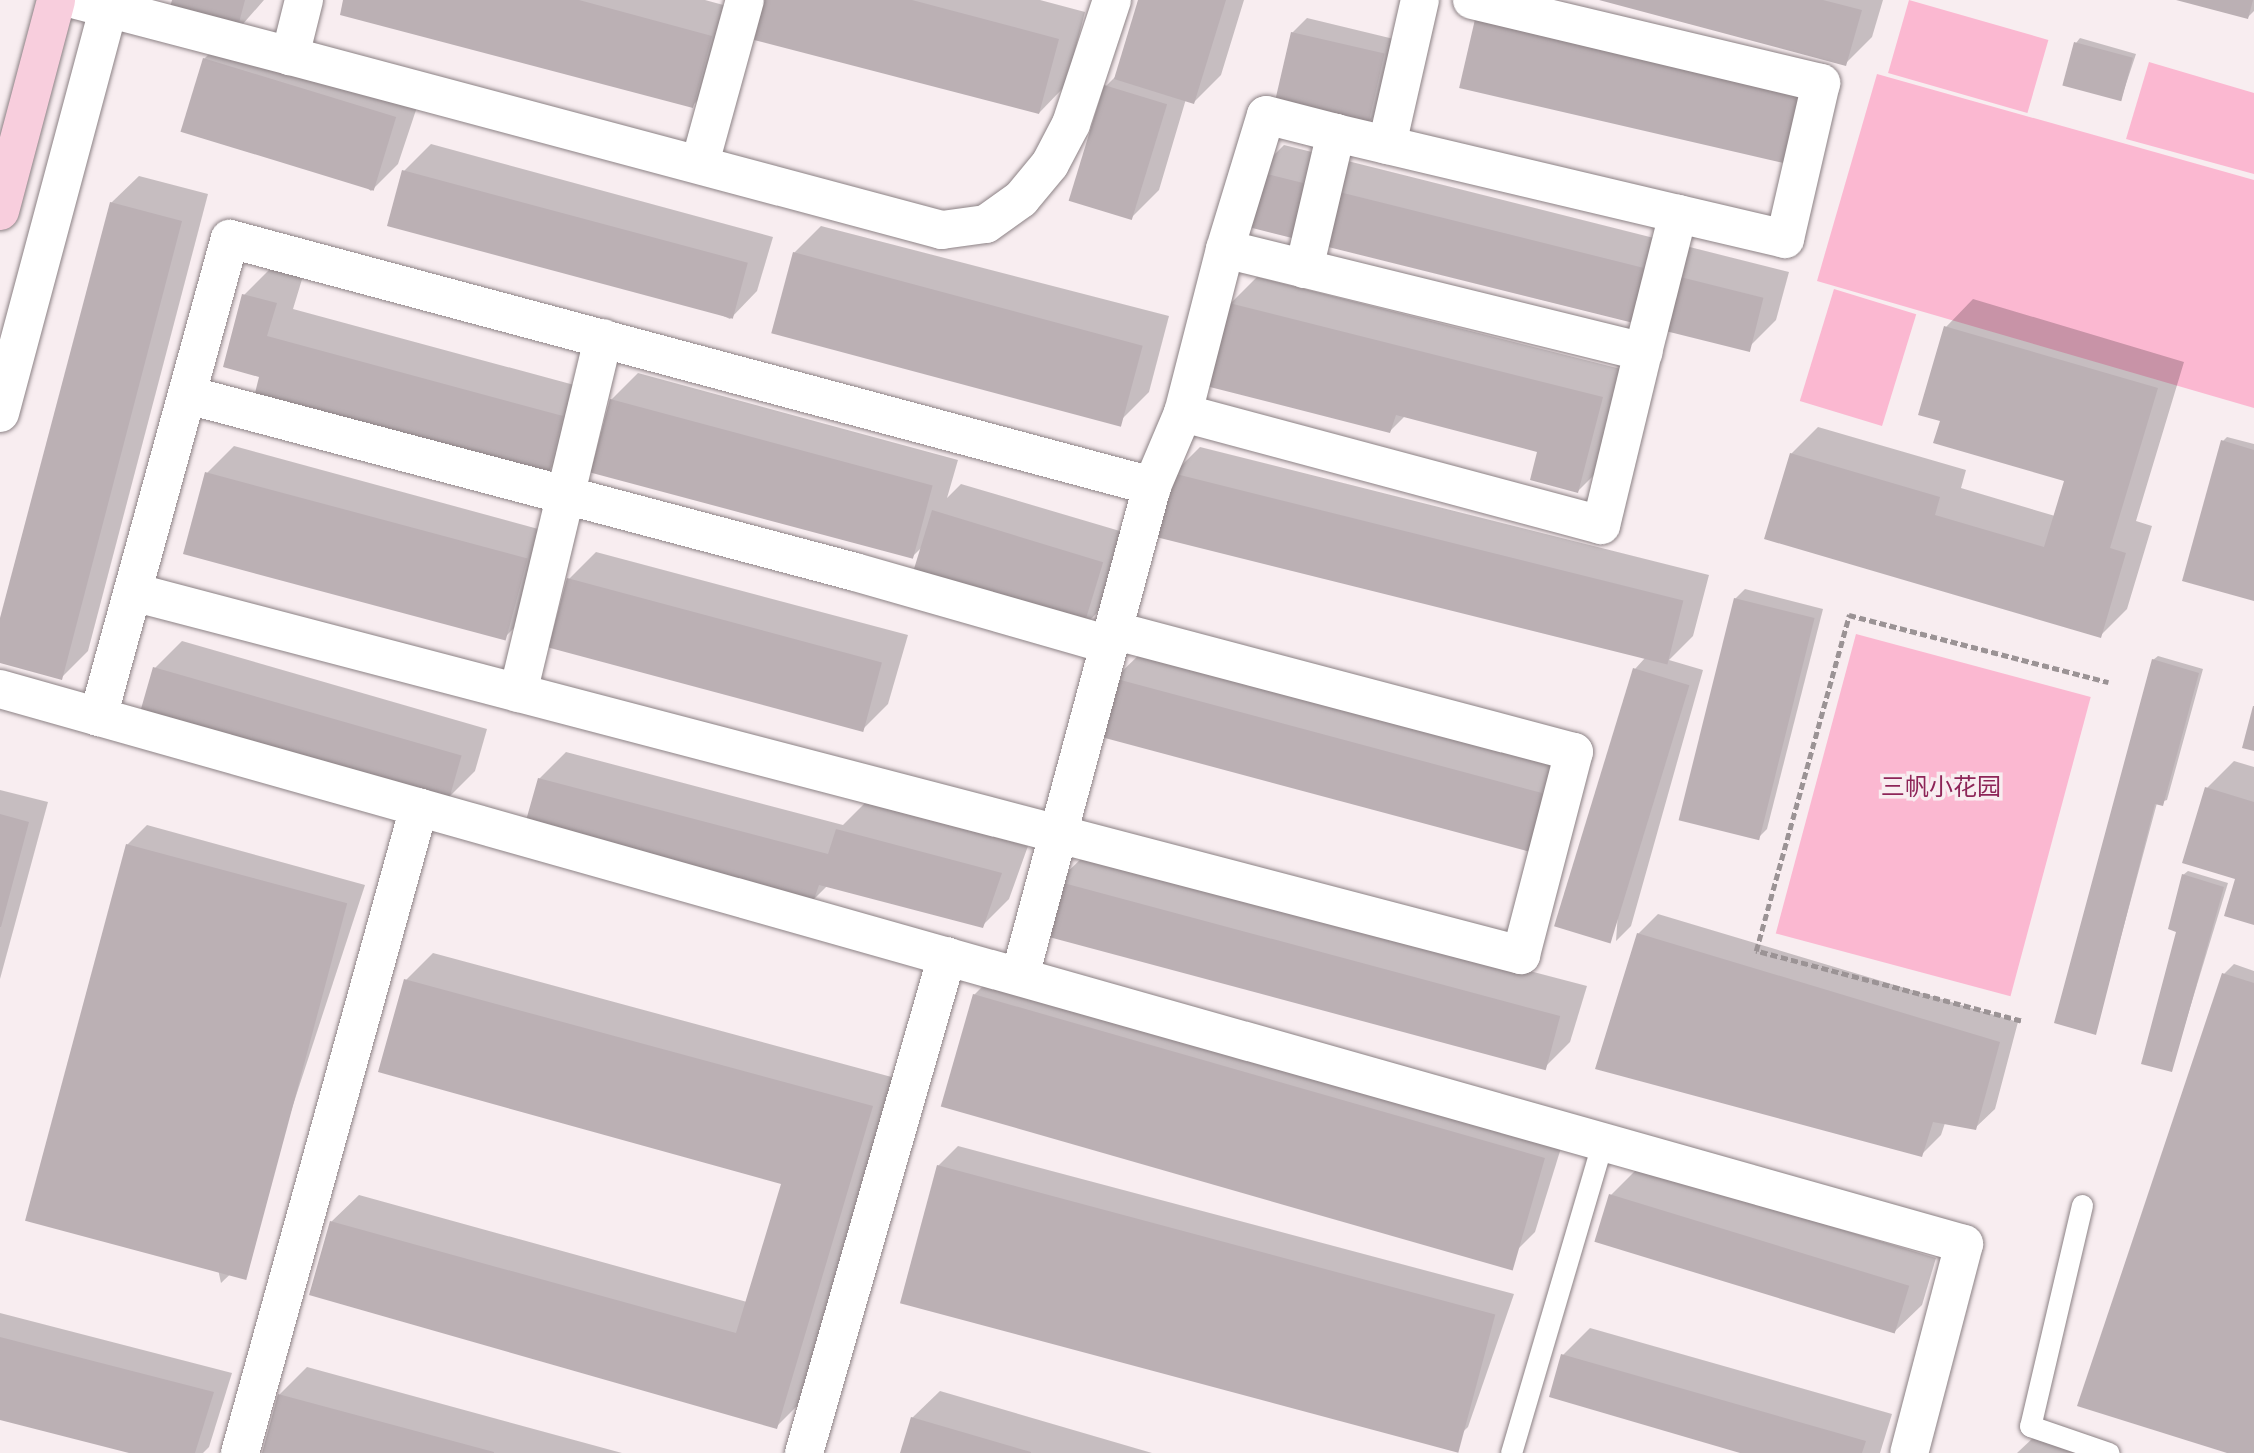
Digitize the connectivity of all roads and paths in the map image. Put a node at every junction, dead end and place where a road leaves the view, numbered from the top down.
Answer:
1 (56, 0) edge
2 (304, 0) edge
3 (745, 0) edge
4 (1112, 0) edge
5 (1420, 0) edge
6 (1472, 0) edge
7 (99, 3) edge
8 (290, 56) junction
9 (1336, 133) junction
10 (1387, 145) junction
11 (701, 163) junction
12 (0, 211) edge
13 (1678, 214) junction
14 (1225, 249) junction
15 (1304, 269) junction
16 (603, 338) junction
17 (1643, 352) junction
18 (188, 395) junction
19 (0, 413) edge
20 (1183, 413) junction
21 (1152, 486) junction
22 (566, 494) junction
23 (133, 592) junction
24 (1111, 638) junction
25 (2109, 682) dead end
26 (0, 689) edge
27 (518, 693) junction
28 (98, 717) junction
29 (419, 807) junction
30 (1055, 836) junction
31 (947, 956) junction
32 (1020, 976) junction
33 (2021, 1021) dead end
34 (1603, 1141) junction
35 (2082, 1205) dead end
36 (240, 1453) edge
37 (804, 1453) edge
38 (1511, 1453) edge
39 (1909, 1453) edge
40 (2109, 1453) edge

1 - 12 main road
2 - 8 street
3 - 11 street
4 - 11 street
5 - 10 street
6 - 13 street
7 - 8 street
7 - 19 street
8 - 11 street
9 - 10 street
9 - 14 street
9 - 15 street
10 - 13 street
13 - 17 street
14 - 15 street
14 - 20 street
15 - 17 street
16 - 18 street
16 - 21 street
16 - 22 street
17 - 20 street
18 - 22 street
18 - 23 street
20 - 21 street
21 - 24 street
22 - 24 street
22 - 27 street
23 - 27 street
23 - 28 street
24 - 30 street
24 - 30 street
25 - 33 path
26 - 28 street
27 - 30 street
28 - 29 street
29 - 31 street
29 - 36 street
30 - 32 street
31 - 32 street
31 - 37 street
32 - 34 street
34 - 38 lane
34 - 39 street
35 - 40 lane

